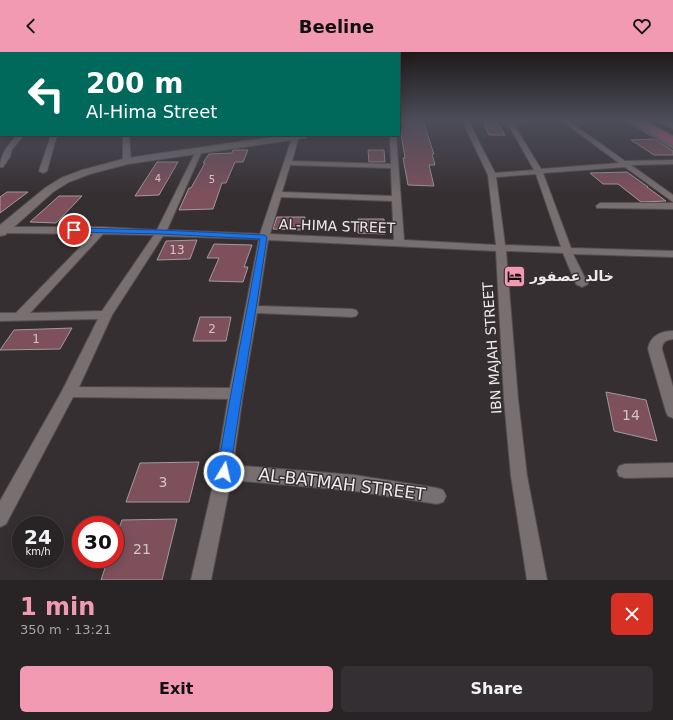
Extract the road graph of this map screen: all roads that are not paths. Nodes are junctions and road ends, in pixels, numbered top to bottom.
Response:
1 (12, 145) edge
2 (51, 145) edge
3 (126, 145) edge
4 (242, 145) edge
5 (296, 145) edge
6 (394, 145) edge
7 (478, 145) edge
8 (523, 145) edge
9 (599, 145) edge
10 (0, 148) edge
11 (9, 148) junction
12 (199, 151) junction
13 (126, 161) junction
14 (673, 162) edge
15 (288, 163) junction
16 (626, 164) junction
17 (0, 165) edge
18 (395, 166) junction
19 (43, 172) dead end
20 (539, 172) junction
21 (492, 175) junction
22 (278, 194) junction
23 (397, 199) junction
24 (673, 199) edge
25 (600, 206) dead end
26 (673, 206) edge
27 (102, 230) junction
28 (1, 231) edge
29 (161, 232) junction
30 (264, 237) junction
31 (399, 243) junction
32 (501, 249) junction
33 (567, 252) junction
34 (673, 254) edge
35 (582, 284) dead end
36 (252, 309) junction
37 (352, 313) dead end
38 (106, 315) junction
39 (20, 316) junction
40 (0, 317) edge
41 (673, 335) edge
42 (68, 392) junction
43 (236, 394) junction
44 (673, 412) edge
45 (673, 470) edge
46 (625, 471) dead end
47 (224, 472) junction
48 (437, 496) dead end
49 (0, 518) edge
50 (202, 580) edge
51 (537, 580) edge

1 - 11 street
2 - 19 street
3 - 13 street
4 - 12 street
5 - 15 street
6 - 18 street
7 - 21 street, IBN MAJAH STREET
8 - 20 street
9 - 16 street
10 - 11 street
11 - 17 street
12 - 13 street
12 - 29 street
13 - 28 street
14 - 16 street
15 - 18 street
15 - 22 street
16 - 20 street
16 - 24 street
18 - 23 street
20 - 21 street
20 - 33 street
21 - 32 street, IBN MAJAH STREET
22 - 23 street
22 - 30 street
23 - 31 street
25 - 26 street
27 - 28 street, AL-HIMA STREET
27 - 29 street, AL-HIMA STREET
27 - 39 street
29 - 30 street, AL-HIMA STREET
29 - 38 street
30 - 31 street, AL-HIMA STREET
30 - 36 street
31 - 32 street, AL-HIMA STREET
32 - 33 street, AL-HIMA STREET
32 - 51 street, IBN MAJAH STREET
33 - 34 street, AL-HIMA STREET
33 - 35 street
36 - 37 street
36 - 43 street
38 - 39 street
38 - 42 street
39 - 40 street
41 - 44 street
42 - 43 street
42 - 49 street
43 - 47 street
45 - 46 street
47 - 48 street, AL-BATMAH STREET
47 - 50 street

